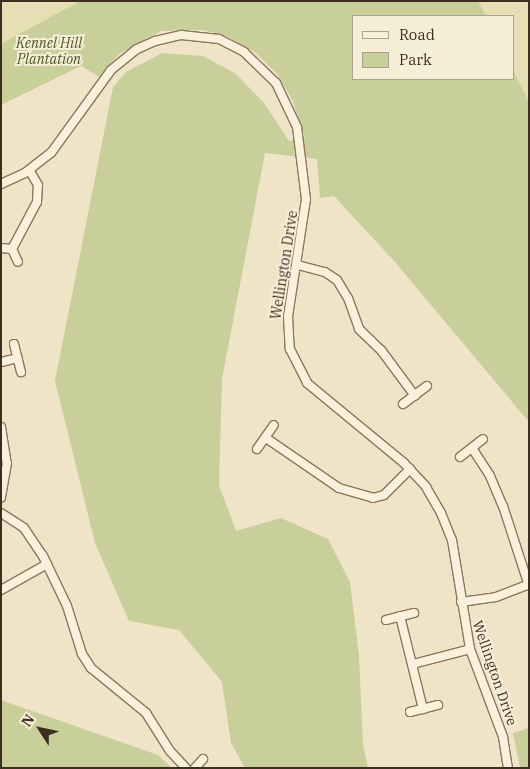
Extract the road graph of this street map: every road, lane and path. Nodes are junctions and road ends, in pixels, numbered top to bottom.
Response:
1 (30, 171) junction
2 (1, 184) edge
3 (1, 248) edge
4 (12, 249) junction
5 (18, 262) dead end
6 (298, 266) junction
7 (14, 344) dead end
8 (18, 358) junction
9 (1, 362) edge
10 (21, 372) dead end
11 (427, 386) dead end
12 (415, 396) junction
13 (403, 404) dead end
14 (274, 425) dead end
15 (1, 427) edge
16 (266, 438) junction
17 (483, 439) dead end
18 (472, 448) junction
19 (257, 449) dead end
20 (460, 457) dead end
21 (410, 469) junction
22 (1, 497) edge
23 (1, 513) edge
24 (47, 564) junction
25 (529, 586) edge
26 (1, 590) edge
27 (461, 602) junction
28 (414, 613) dead end
29 (400, 616) junction
30 (386, 620) dead end
31 (470, 649) junction
32 (413, 664) junction
33 (438, 705) dead end
34 (424, 709) junction
35 (410, 712) dead end
36 (203, 759) dead end
37 (186, 768) edge
38 (195, 768) edge
39 (508, 768) edge

1 - 2 street, Wellington Drive
1 - 4 street
1 - 6 street, Wellington Drive
3 - 4 street
4 - 5 street
6 - 12 street
6 - 21 street, Wellington Drive
7 - 8 street
8 - 9 street
8 - 10 street
11 - 12 street
12 - 13 street
14 - 16 street
15 - 22 street
16 - 19 street
16 - 21 street
17 - 18 street
18 - 20 street
18 - 25 street
21 - 27 street, Wellington Drive
23 - 24 street
24 - 26 street
24 - 37 street
25 - 27 street
27 - 31 street, Wellington Drive
28 - 29 street
29 - 30 street
29 - 32 street
31 - 32 street
31 - 39 street, Wellington Drive
32 - 34 street
33 - 34 street
34 - 35 street
36 - 38 street

